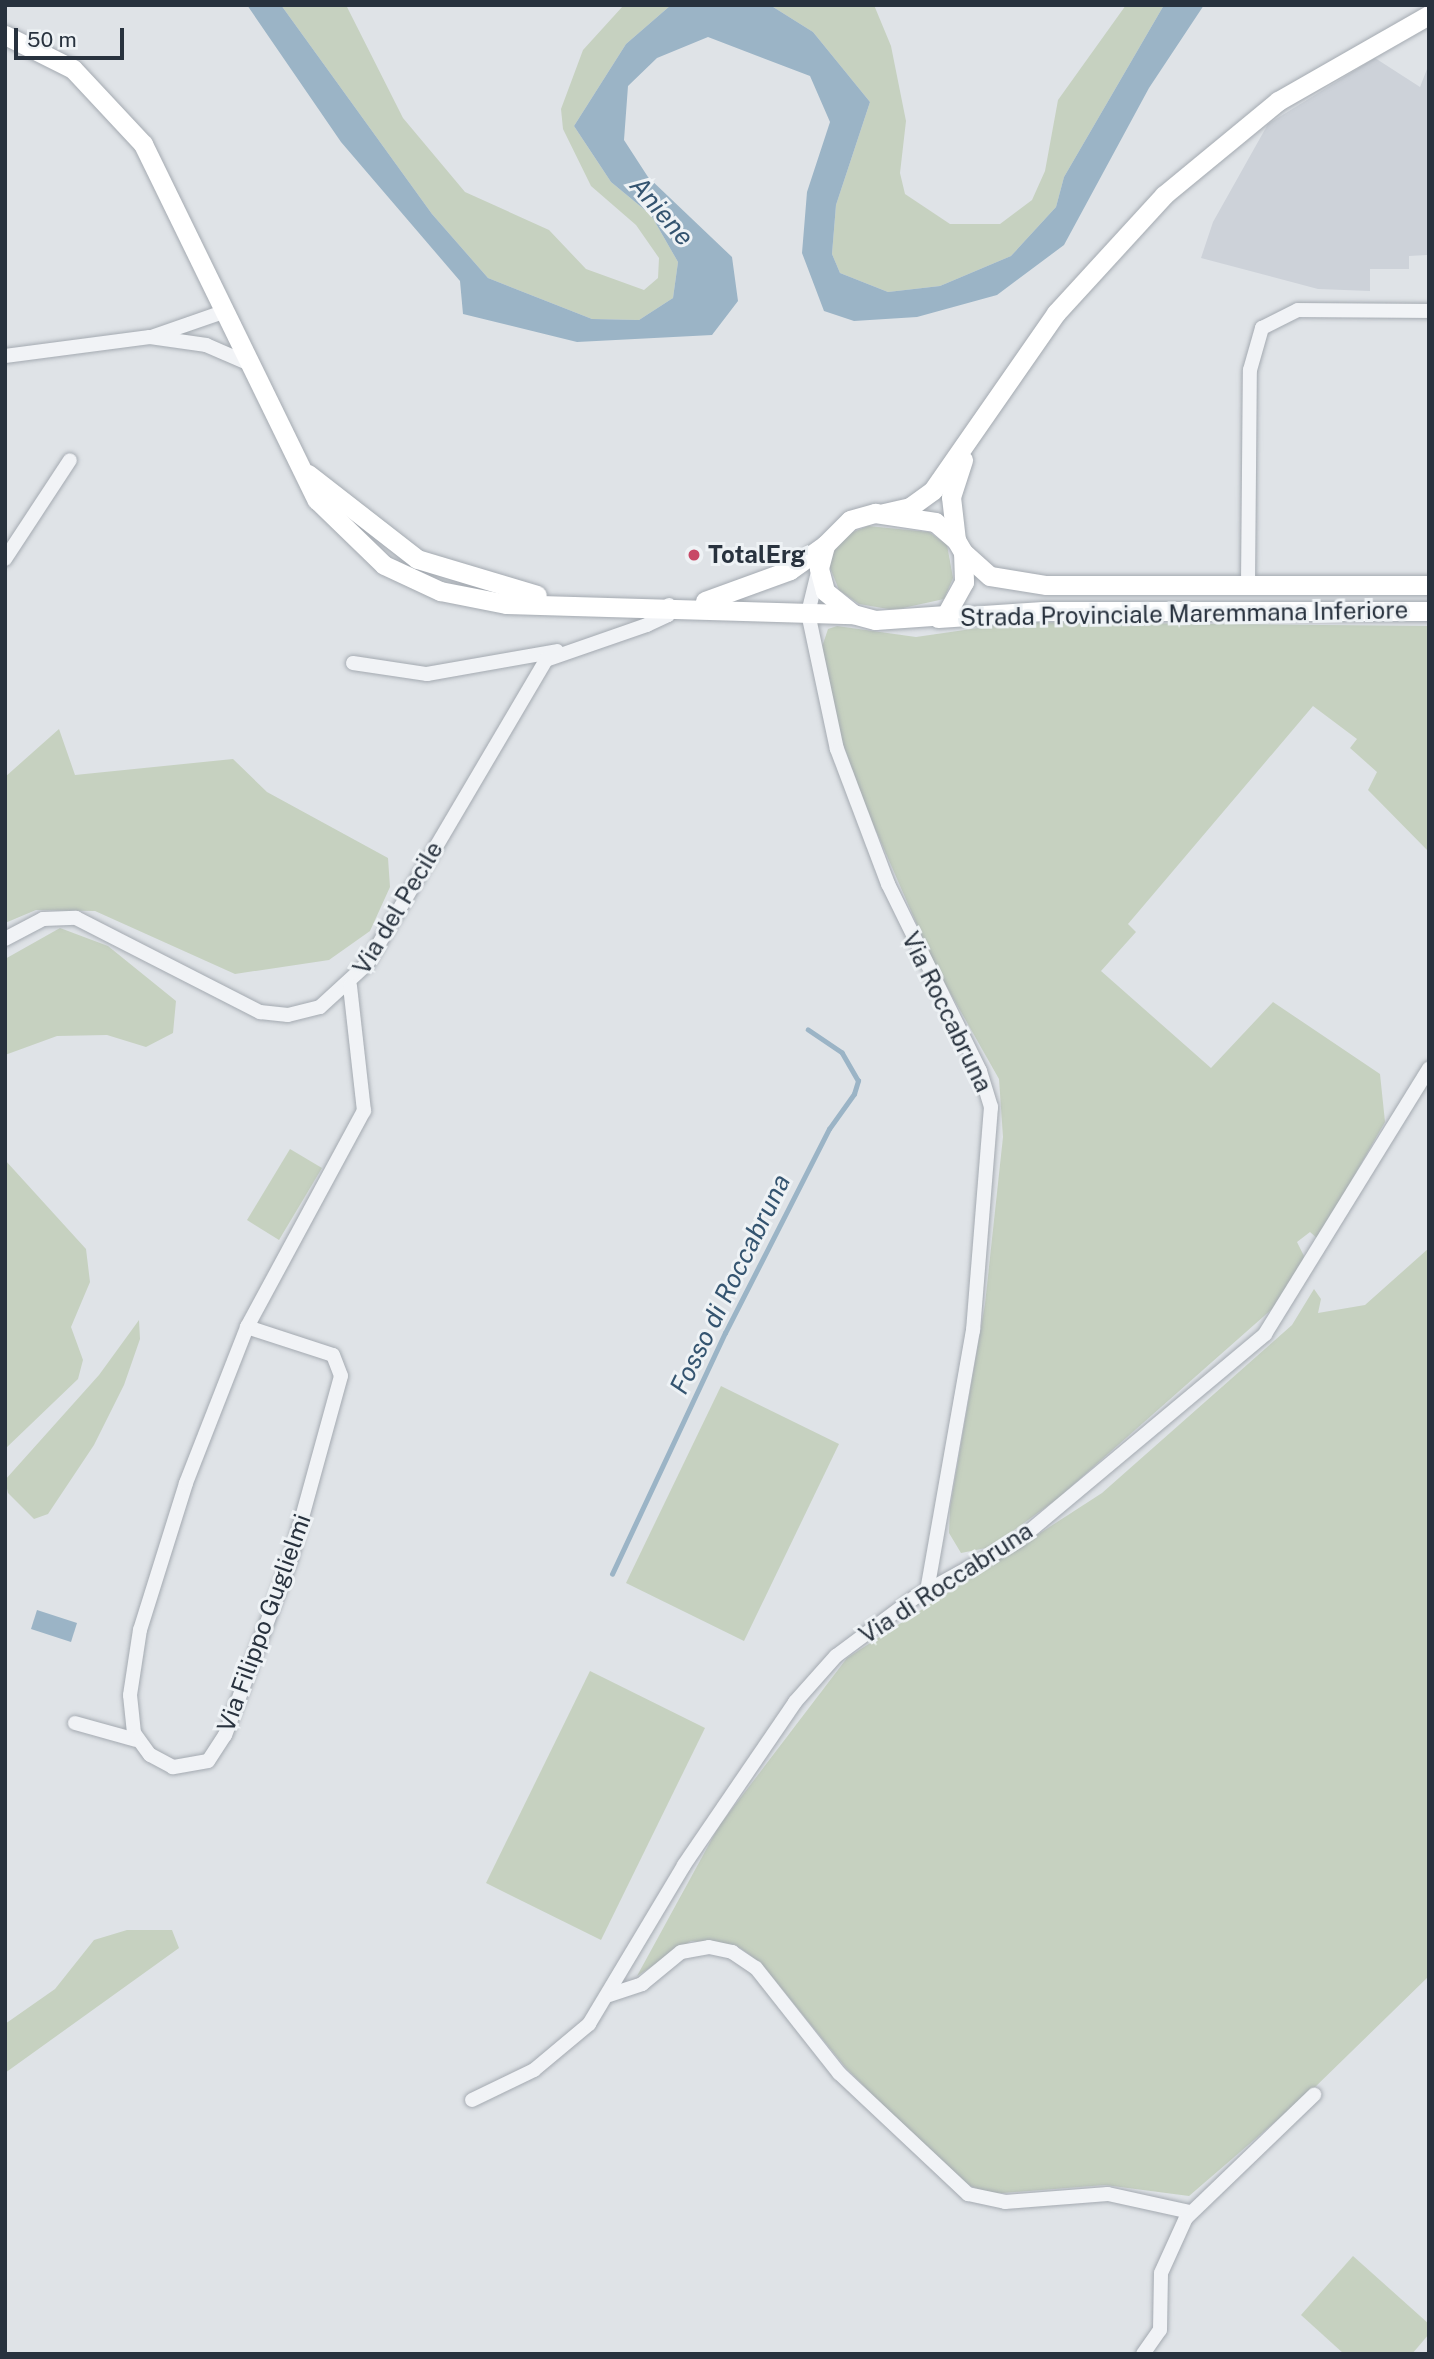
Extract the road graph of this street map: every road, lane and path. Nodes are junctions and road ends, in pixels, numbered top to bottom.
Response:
1 (1429, 15) edge
2 (5, 35) edge
3 (226, 311) junction
4 (1429, 311) edge
5 (150, 338) junction
6 (5, 356) edge
7 (250, 364) junction
8 (972, 439) junction
9 (70, 460) dead end
10 (884, 513) junction
11 (825, 545) junction
12 (960, 546) junction
13 (5, 559) edge
14 (819, 568) junction
15 (1248, 584) junction
16 (1429, 585) edge
17 (669, 604) junction
18 (694, 605) junction
19 (1429, 611) edge
20 (808, 613) junction
21 (853, 614) junction
22 (938, 618) junction
23 (572, 649) junction
24 (353, 663) dead end
25 (5, 939) edge
26 (350, 986) junction
27 (1429, 1068) edge
28 (247, 1327) junction
29 (927, 1590) junction
30 (75, 1723) dead end
31 (136, 1740) junction
32 (609, 1995) junction
33 (1314, 2095) dead end
34 (472, 2101) dead end
35 (1190, 2212) junction
36 (1143, 2354) edge

1 - 8 main road
2 - 3 main road
3 - 5 street
3 - 7 main road
4 - 15 street
5 - 6 street
5 - 7 street
7 - 17 main road
8 - 10 main road
8 - 12 main road
9 - 13 street
10 - 11 main road
10 - 12 main road
11 - 14 main road
11 - 18 main road
12 - 15 main road, Strada Provinciale Maremmana Inferiore
12 - 22 main road
14 - 20 street
14 - 21 main road
15 - 16 main road, Strada Provinciale Maremmana Inferiore
17 - 18 main road
17 - 23 street, Via del Pecile
18 - 20 main road
19 - 22 main road, Strada Provinciale Maremmana Inferiore
20 - 21 main road
20 - 29 street, Via Roccabruna
21 - 22 main road
23 - 24 street
23 - 26 street, Via del Pecile
25 - 26 street, Via del Pecile
26 - 28 street
27 - 29 street, Via di Roccabruna
28 - 31 street
28 - 31 street, Via Filippo Guglielmi
29 - 32 street, Via di Roccabruna
30 - 31 street
32 - 34 street, Via di Roccabruna
32 - 35 street
33 - 35 street
35 - 36 street

